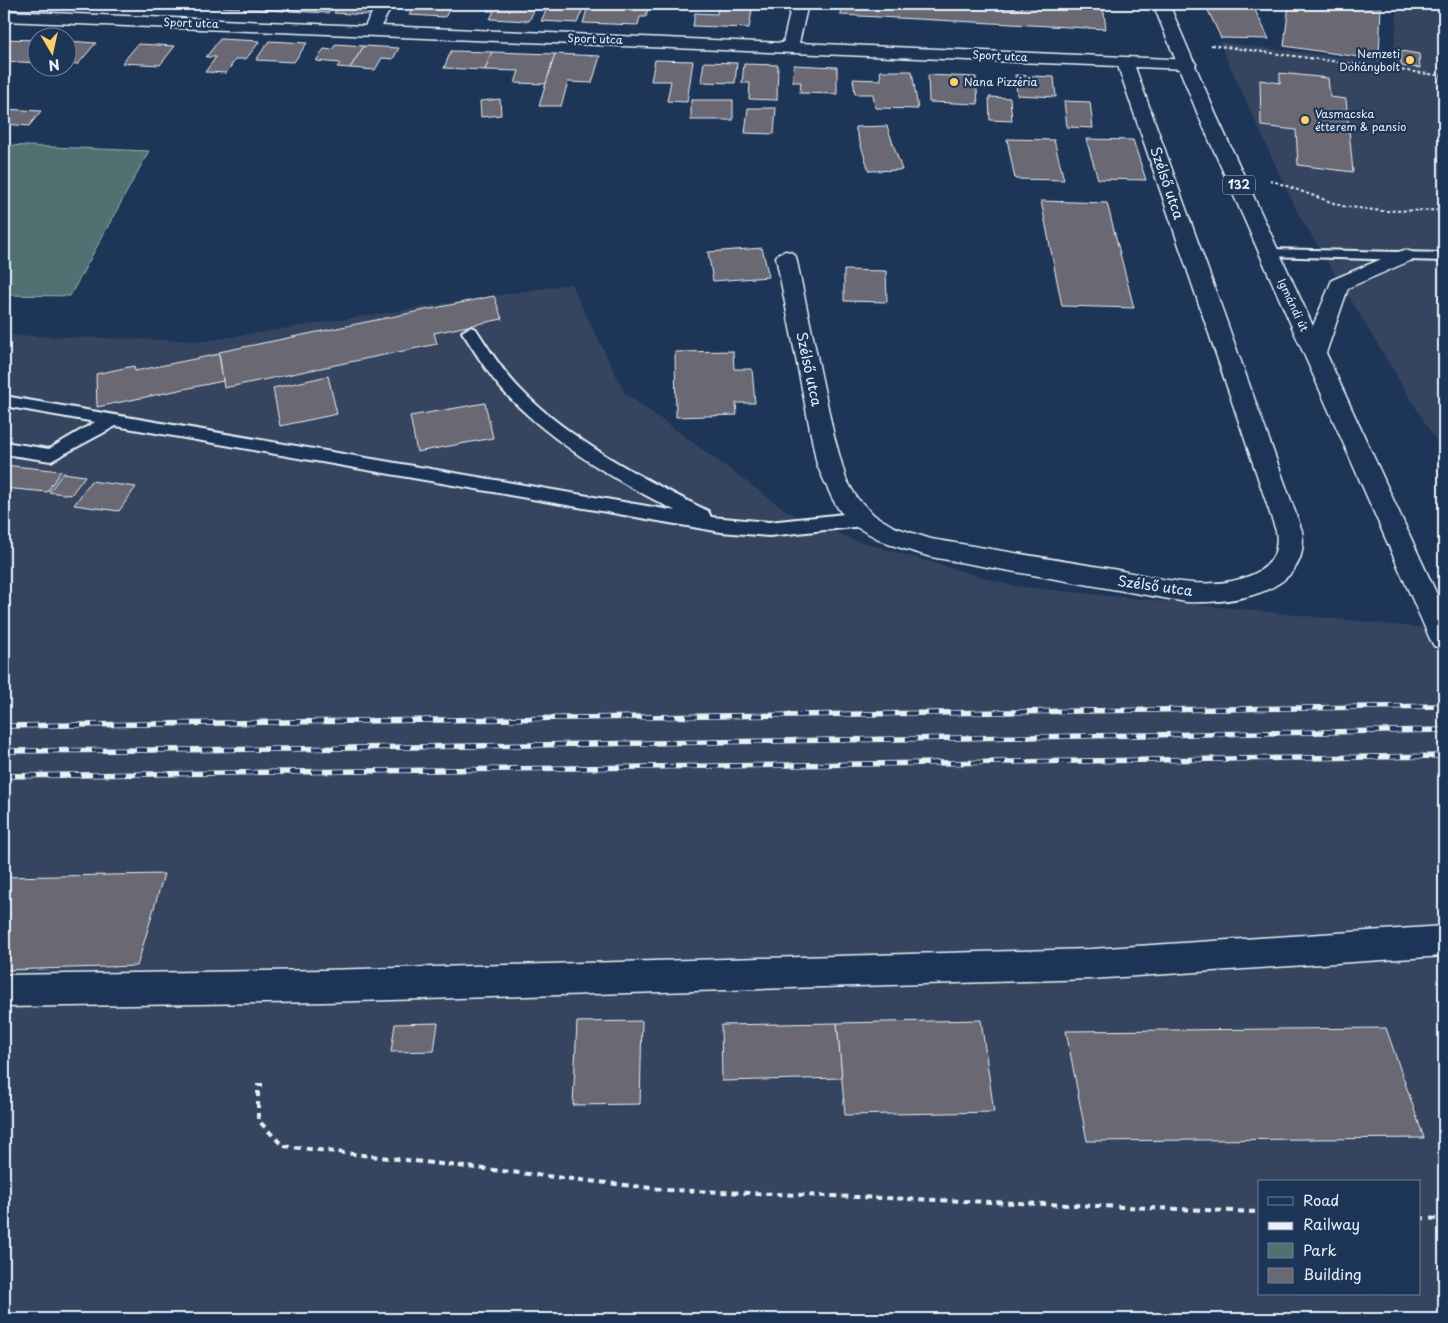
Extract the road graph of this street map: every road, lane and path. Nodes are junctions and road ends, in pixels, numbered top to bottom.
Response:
1 (385, 4) edge
2 (800, 4) edge
3 (1161, 4) edge
4 (4, 16) edge
5 (371, 30) junction
6 (1208, 45) dead end
7 (790, 47) junction
8 (1125, 62) junction
9 (1187, 64) junction
10 (1444, 76) edge
11 (1264, 178) dead end
12 (1444, 210) edge
13 (1270, 253) junction
14 (1404, 256) junction
15 (1444, 257) edge
16 (786, 258) dead end
17 (470, 332) dead end
18 (1315, 352) junction
19 (4, 401) edge
20 (113, 420) junction
21 (4, 448) edge
22 (863, 519) junction
23 (721, 525) junction
24 (1444, 640) edge
25 (1444, 941) edge
26 (4, 991) edge
27 (263, 1085) dead end
28 (1258, 1212) edge
29 (1420, 1218) edge
30 (1444, 1219) edge

1 - 5 street
2 - 7 street
3 - 9 street, Igmándi út / 132
4 - 5 street, Sport utca
5 - 7 street, Sport utca
6 - 10 path
7 - 8 street, Sport utca
8 - 9 street, Sport utca
8 - 22 street, Szélső utca
9 - 13 street, Igmándi út / 132
11 - 12 path
13 - 14 lane
13 - 18 street, Igmándi út / 132
14 - 15 lane
14 - 18 street
16 - 22 street, Szélső utca
17 - 23 lane
18 - 24 street, Igmándi út / 132
19 - 20 lane
20 - 21 lane
20 - 23 lane
22 - 23 lane
25 - 26 street
27 - 28 path
29 - 30 path

